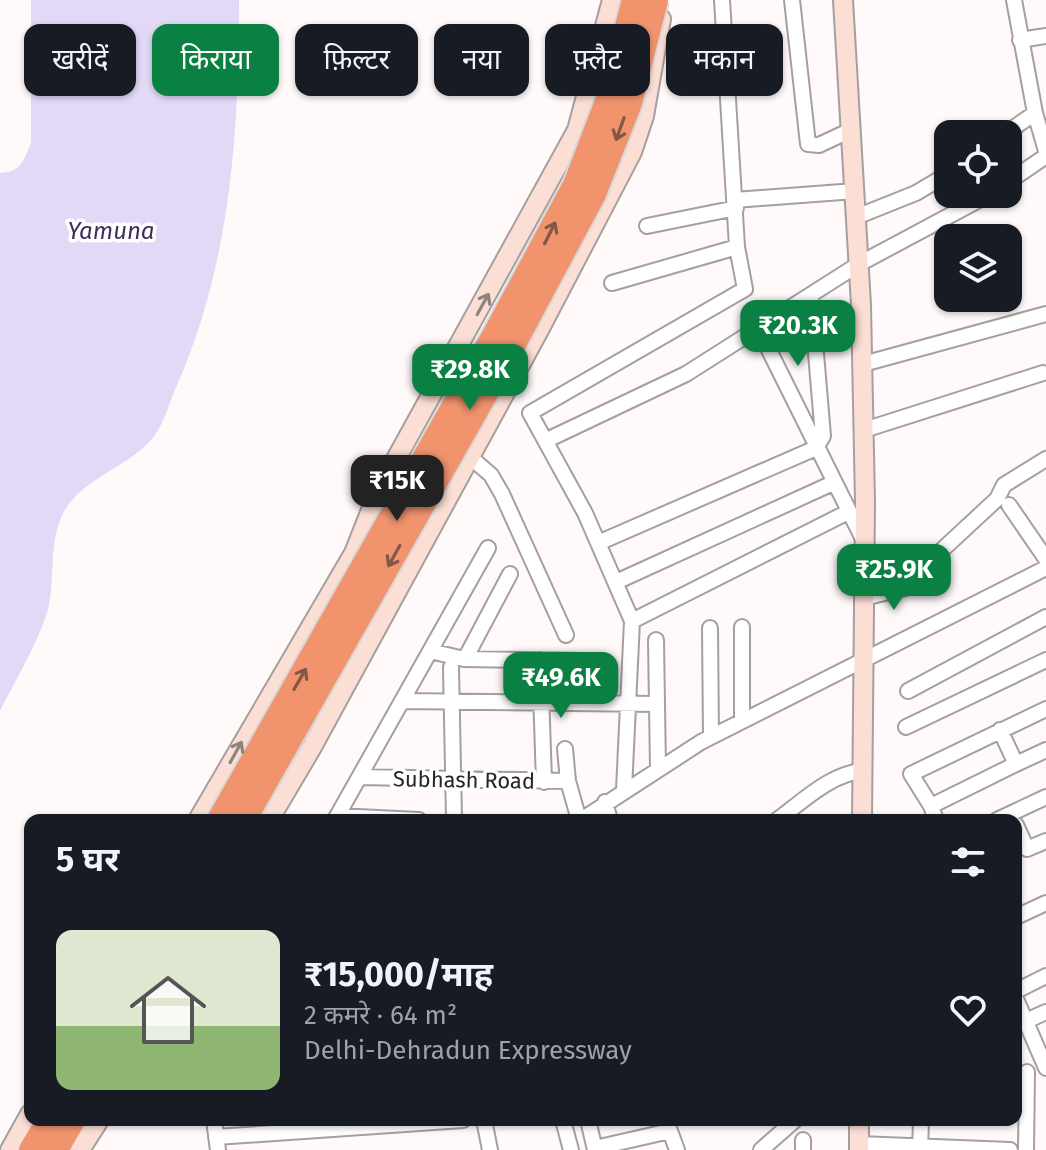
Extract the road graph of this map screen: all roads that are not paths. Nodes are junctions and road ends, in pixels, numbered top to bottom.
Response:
1 (612, 0) edge
2 (634, 0) edge
3 (656, 0) edge
4 (663, 0) edge
5 (722, 0) edge
6 (792, 0) edge
7 (843, 0) edge
8 (1014, 0) edge
9 (1046, 36) edge
10 (1020, 40) junction
11 (1035, 113) junction
12 (1022, 122) edge
13 (851, 130) junction
14 (1046, 153) edge
15 (1022, 171) edge
16 (934, 182) edge
17 (855, 191) junction
18 (736, 204) junction
19 (964, 208) edge
20 (856, 217) junction
21 (647, 226) dead end
22 (737, 247) junction
23 (859, 264) junction
24 (612, 283) dead end
25 (811, 295) junction
26 (1046, 314) edge
27 (769, 350) dead end
28 (863, 364) junction
29 (1043, 373) dead end
30 (864, 430) junction
31 (547, 440) junction
32 (816, 448) junction
33 (469, 456) junction
34 (1046, 459) edge
35 (833, 483) junction
36 (379, 490) junction
37 (1009, 505) dead end
38 (848, 512) junction
39 (434, 522) junction
40 (598, 543) junction
41 (865, 544) junction
42 (488, 548) dead end
43 (1046, 559) edge
44 (1046, 568) edge
45 (510, 574) dead end
46 (616, 582) junction
47 (864, 598) junction
48 (1046, 617) edge
49 (632, 621) junction
50 (742, 627) dead end
51 (710, 628) dead end
52 (566, 635) dead end
53 (656, 640) dead end
54 (430, 651) junction
55 (465, 659) junction
56 (540, 660) junction
57 (1046, 660) edge
58 (585, 661) dead end
59 (864, 662) junction
60 (451, 667) dead end
61 (908, 691) dead end
62 (452, 699) junction
63 (542, 700) junction
64 (403, 701) junction
65 (627, 704) junction
66 (657, 704) junction
67 (1046, 709) edge
68 (742, 721) junction
69 (906, 727) dead end
70 (1000, 730) junction
71 (711, 737) junction
72 (565, 749) dead end
73 (1046, 750) edge
74 (1016, 764) junction
75 (658, 769) junction
76 (863, 771) junction
77 (360, 777) junction
78 (456, 780) junction
79 (568, 781) junction
80 (544, 782) junction
81 (624, 790) junction
82 (1046, 797) edge
83 (605, 802) junction
84 (934, 813) edge
85 (202, 814) edge
86 (222, 814) edge
87 (247, 814) edge
88 (272, 814) edge
89 (338, 814) edge
90 (454, 814) edge
91 (578, 814) edge
92 (588, 814) edge
93 (608, 814) edge
94 (785, 814) edge
95 (862, 814) edge
96 (1019, 814) edge
97 (1046, 841) edge
98 (1022, 852) edge
99 (1046, 903) edge
100 (1022, 914) edge
101 (1046, 976) edge
102 (1022, 988) edge
103 (1046, 1012) edge
104 (1024, 1028) edge
105 (1046, 1069) edge
106 (1022, 1072) edge
107 (1022, 1116) edge
108 (24, 1125) edge
109 (45, 1126) edge
110 (70, 1126) edge
111 (95, 1126) edge
112 (402, 1126) edge
113 (485, 1126) edge
114 (565, 1126) edge
115 (589, 1126) edge
116 (668, 1126) edge
117 (788, 1126) edge
118 (859, 1126) edge
119 (921, 1126) edge
120 (217, 1144) edge
121 (859, 1147) edge
122 (920, 1148) edge
123 (595, 1149) edge
124 (10, 1150) edge
125 (31, 1150) edge
126 (56, 1150) edge
127 (80, 1150) edge
128 (490, 1150) edge
129 (571, 1150) edge
130 (677, 1150) edge
131 (761, 1150) edge
132 (1010, 1150) edge
133 (1026, 1150) edge

36 -> 1 street
86 -> 2 highway, bridge
3 -> 87 highway, bridge
4 - 33 street
5 - 18 street
6 - 13 street
7 - 13 street
8 - 10 street
9 - 10 street
10 - 11 street
11 - 12 street
11 - 14 street
13 - 17 street
14 - 15 street
16 - 20 street
17 - 18 street
17 - 20 street
18 - 21 street
18 - 22 street
19 - 23 street
20 - 23 street
22 - 24 street
22 - 31 street
23 - 25 street
23 - 28 street
25 - 31 street
25 - 32 street
26 - 28 street
27 - 32 street
28 - 30 street
29 - 30 street
30 - 41 street
31 - 40 street
32 - 35 street
32 - 40 street
33 - 39 street
33 - 52 street
34 - 47 street
35 - 38 street
35 - 46 street
36 - 39 street
85 -> 36 street
37 - 43 street
38 - 41 street
38 - 49 street
39 - 88 street
40 - 46 street
41 - 47 street
42 - 54 street
44 - 59 street
45 - 55 street
46 - 49 street
47 - 59 street
48 - 61 street
49 - 65 street
50 - 68 street
51 - 71 street
53 - 66 street
54 - 55 street
54 - 64 street
55 - 56 street
56 - 58 street
56 - 63 street
57 - 69 street
59 - 68 street
59 - 76 street
60 - 62 street
62 - 63 street
62 - 64 street
62 - 78 street
63 - 65 street
63 - 80 street
64 - 77 street
65 - 66 street
65 - 81 street
66 - 75 street
67 - 70 street
68 - 71 street
70 - 74 street
70 - 84 street
71 - 75 street
72 - 79 street
73 - 74 street
74 - 84 street
75 - 81 street
76 - 94 street
76 - 95 street
77 - 78 street, Subhash Road
77 - 89 street
78 - 80 street, Subhash Road
78 - 90 street
79 - 80 street, Subhash Road
79 - 91 street
81 - 83 street
82 - 96 street
83 - 92 street
83 - 93 street
97 - 98 street
99 - 100 street
101 - 102 street
103 - 104 street
104 - 105 street
105 - 106 street
107 - 133 street
108 - 124 street
109 - 125 highway
110 - 126 highway
111 - 127 street
112 - 120 street
113 - 128 street
114 - 129 street
115 - 123 street
116 - 123 street
116 - 130 street
117 - 131 street
118 - 121 street
119 - 122 street
121 - 122 street
122 - 132 street

